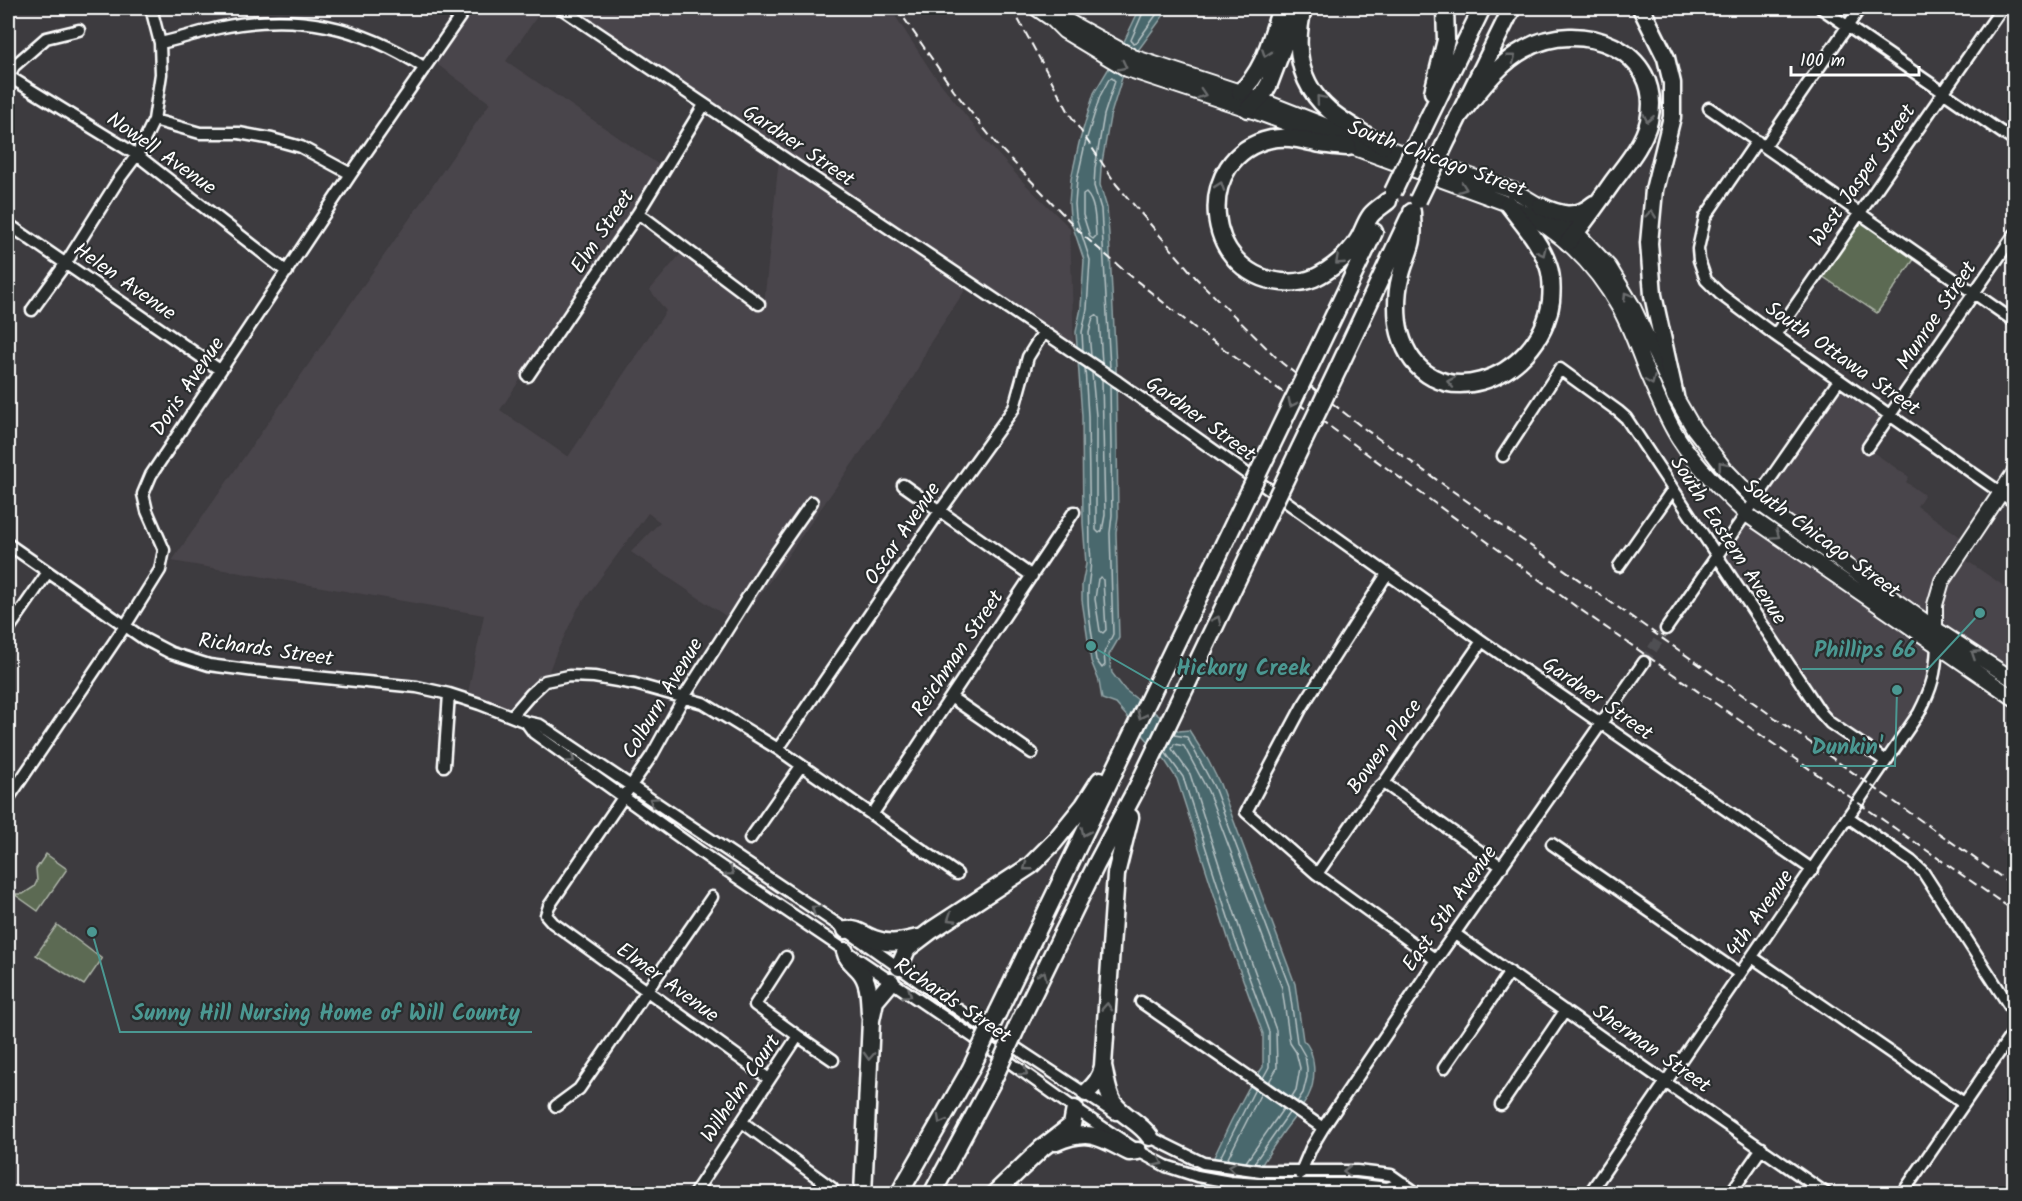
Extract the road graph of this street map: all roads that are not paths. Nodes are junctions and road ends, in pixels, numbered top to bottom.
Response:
1 (150, 8) edge
2 (466, 8) edge
3 (561, 8) edge
4 (1036, 8) edge
5 (1281, 8) edge
6 (1302, 8) edge
7 (1445, 8) edge
8 (1482, 8) edge
9 (1512, 8) edge
10 (1641, 8) edge
11 (1821, 8) edge
12 (1860, 8) edge
13 (2002, 8) edge
14 (1056, 13) edge
15 (1848, 26) junction
16 (79, 30) dead end
17 (160, 44) junction
18 (425, 68) junction
19 (1159, 73) junction
20 (8, 77) edge
21 (1240, 92) junction
22 (1944, 92) junction
23 (704, 105) junction
24 (1253, 105) junction
25 (1709, 108) dead end
26 (1458, 117) junction
27 (154, 120) junction
28 (1425, 124) junction
29 (2014, 141) edge
30 (1761, 144) junction
31 (1383, 146) junction
32 (1348, 147) junction
33 (137, 155) junction
34 (351, 174) junction
35 (1391, 197) junction
36 (1601, 198) junction
37 (1508, 204) junction
38 (1415, 206) junction
39 (1540, 206) junction
40 (638, 213) junction
41 (1860, 213) junction
42 (8, 224) edge
43 (2014, 235) edge
44 (1572, 237) junction
45 (66, 263) junction
46 (287, 272) junction
47 (1974, 293) junction
48 (759, 304) dead end
49 (32, 310) dead end
50 (2014, 321) edge
51 (1043, 333) junction
52 (1775, 335) junction
53 (220, 370) junction
54 (528, 376) dead end
55 (1839, 380) junction
56 (1675, 396) junction
57 (1890, 416) junction
58 (1869, 447) dead end
59 (1503, 456) dead end
60 (2014, 473) edge
61 (903, 485) dead end
62 (1672, 489) junction
63 (2001, 493) junction
64 (1756, 501) junction
65 (812, 502) dead end
66 (2014, 502) edge
67 (940, 511) junction
68 (1074, 512) dead end
69 (1746, 514) junction
70 (8, 544) edge
71 (1716, 557) junction
72 (1619, 566) dead end
73 (48, 572) junction
74 (1387, 574) junction
75 (1032, 576) junction
76 (125, 626) junction
77 (1934, 628) junction
78 (8, 630) edge
79 (1666, 630) tunnel mouth
80 (1482, 641) junction
81 (1937, 645) junction
82 (1644, 662) tunnel mouth
83 (2014, 680) edge
84 (449, 694) junction
85 (684, 697) junction
86 (952, 698) junction
87 (2014, 698) edge
88 (512, 716) junction
89 (526, 722) junction
90 (1601, 724) junction
91 (778, 749) junction
92 (1032, 753) dead end
93 (1119, 759) junction
94 (1886, 761) junction
95 (444, 766) dead end
96 (801, 766) junction
97 (1140, 782) junction
98 (1384, 783) junction
99 (631, 786) junction
100 (624, 797) junction
101 (8, 799) edge
102 (872, 815) junction
103 (1848, 817) junction
104 (750, 839) dead end
105 (1552, 844) dead end
106 (1502, 867) junction
107 (1813, 870) junction
108 (957, 874) dead end
109 (1317, 874) junction
110 (712, 897) dead end
111 (546, 915) joint
112 (846, 930) junction
113 (1455, 934) junction
114 (924, 936) junction
115 (845, 951) junction
116 (786, 957) dead end
117 (1752, 957) junction
118 (1436, 960) junction
119 (899, 967) junction
120 (1510, 972) junction
121 (1740, 974) junction
122 (891, 982) junction
123 (646, 990) junction
124 (1141, 1002) dead end
125 (1565, 1011) junction
126 (2014, 1013) edge
127 (871, 1020) junction
128 (2014, 1031) edge
129 (798, 1036) junction
130 (834, 1060) dead end
131 (1103, 1066) junction
132 (1444, 1068) dead end
133 (769, 1079) junction
134 (1665, 1082) junction
135 (1086, 1093) junction
136 (1964, 1103) junction
137 (1500, 1105) dead end
138 (556, 1106) dead end
139 (1075, 1108) junction
140 (742, 1122) junction
141 (1323, 1128) junction
142 (1150, 1137) junction
143 (1042, 1148) junction
144 (1762, 1148) junction
145 (1138, 1151) junction
146 (1301, 1171) junction
147 (1297, 1184) junction
148 (1403, 1184) junction
149 (832, 1188) dead end
150 (694, 1194) edge
151 (863, 1194) edge
152 (899, 1194) edge
153 (932, 1194) edge
154 (993, 1194) edge
155 (1418, 1194) edge
156 (1588, 1194) edge
157 (1730, 1194) edge
158 (1827, 1194) edge
159 (1902, 1194) edge

1 - 17 street
2 - 18 street, Doris Avenue
3 - 23 street, Gardner Street
4 - 14 main road, South Chicago Street
5 -> 21 highway
6 - 24 highway
31 -> 6 highway
7 - 28 highway
8 - 28 highway
9 - 26 highway
56 -> 10 highway
11 - 15 street
12 - 15 street
13 - 22 street, West Jasper Street
14 - 19 main road, South Chicago Street
15 - 22 street
15 - 30 street
16 - 20 street
17 - 18 street
17 - 27 street
18 - 34 street, Doris Avenue
19 - 21 main road, South Chicago Street
19 -> 24 main road, South Chicago Street
20 - 33 street, Nowell Avenue
21 - 24 main road, South Chicago Street
22 - 29 street
22 - 41 street, West Jasper Street
23 - 40 street, Elm Street
23 - 51 street, Gardner Street
24 - 31 main road, South Chicago Street
24 - 32 main road, South Chicago Street
25 - 30 street
26 -> 36 highway
26 - 38 highway, bridge
27 - 33 street
27 - 34 street
28 - 35 highway, bridge
30 - 41 street
30 - 52 street, South Ottawa Street
31 - 39 main road, South Chicago Street
35 -> 32 highway
32 -> 37 main road, South Chicago Street
33 - 45 street
33 - 46 street, Nowell Avenue
34 - 46 street, Doris Avenue
35 -> 93 highway, bridge
36 - 39 highway
36 - 44 highway
37 -> 38 highway
37 - 44 main road, South Chicago Street
97 -> 38 highway, bridge
39 - 44 main road, South Chicago Street
40 - 48 street
40 - 54 street, Elm Street
41 - 47 street
41 - 52 street, West Jasper Street
42 - 45 street, Helen Avenue
43 - 47 street, Munroe Street
56 -> 44 main road, South Chicago Street
44 -> 69 main road, South Chicago Street
45 - 49 street
45 - 53 street, Helen Avenue
46 - 53 street, Doris Avenue
47 - 50 street
47 - 57 street, Munroe Street
51 - 67 street, Oscar Avenue
51 - 74 street, Gardner Street
52 - 55 street, South Ottawa Street
53 - 76 street, Doris Avenue
55 - 57 street, South Ottawa Street
55 - 64 street
64 -> 56 main road, South Chicago Street
57 - 58 street, Munroe Street
57 - 63 street, South Ottawa Street
59 - 62 street, South Eastern Avenue
60 - 63 main road
61 - 67 street
62 - 71 street, South Eastern Avenue
62 - 72 street
63 - 66 street, South Ottawa Street
63 - 77 main road
64 - 69 street
64 - 77 main road, South Chicago Street
65 - 85 street, Colburn Avenue
67 - 75 street
67 - 91 street, Oscar Avenue
68 - 75 street, Reichman Street
69 - 71 street
69 -> 81 main road, South Chicago Street
70 - 73 street, Richards Street
71 - 79 street
71 - 94 street, South Eastern Avenue
73 - 76 street, Richards Street
73 - 78 street
74 - 80 street, Gardner Street
74 - 109 street
75 - 86 street, Reichman Street
76 - 84 street, Richards Street
76 - 101 street, Doris Avenue
77 - 81 main road
83 -> 77 main road, South Chicago Street
80 - 90 street, Gardner Street
80 - 98 street, Bowen Place
81 - 87 main road, South Chicago Street
81 - 94 street, 4th Avenue
82 - 90 street, East 5th Avenue
84 - 88 street, Richards Street
84 - 95 street
85 - 88 street
85 - 91 street
85 - 99 street, Colburn Avenue
86 - 92 street
86 - 102 street, Reichman Street
88 - 89 street, Richards Street
89 - 99 street, Richards Street
89 -> 100 street, Richards Street
90 - 106 street, East 5th Avenue
90 - 107 street, Gardner Street
91 - 96 street
93 -> 114 highway
93 -> 152 highway, bridge
94 - 103 street, 4th Avenue
96 - 102 street
96 - 104 street
131 -> 97 highway
153 -> 97 highway, bridge
98 - 106 street
98 - 109 street, Bowen Place
99 - 100 street, Colburn Avenue
112 -> 99 street, Richards Street
100 - 111 street, Colburn Avenue
100 -> 115 street, Richards Street
102 - 108 street
103 - 107 street, 4th Avenue
103 - 126 street
105 - 121 street
106 - 113 street, East 5th Avenue
107 - 117 street, 4th Avenue
109 - 118 street
110 - 123 street
111 - 123 street, Elmer Avenue
112 - 114 highway
112 - 119 street, Richards Street
113 - 118 street, East 5th Avenue
113 - 120 street, Sherman Street
114 - 119 highway
115 - 122 street, Richards Street
115 - 127 highway
116 - 129 street, Wilhelm Court
117 - 121 street, 4th Avenue
117 - 136 street
118 - 141 street, East 5th Avenue
119 - 122 street
119 - 135 street, Richards Street
120 - 125 street, Sherman Street
120 - 132 street
121 - 134 street, 4th Avenue
122 - 127 highway
122 -> 139 street, Richards Street
123 - 133 street, Elmer Avenue
123 - 138 street
124 - 141 street
125 - 134 street, Sherman Street
125 - 137 street
127 -> 151 highway
128 - 136 street
129 - 130 street
129 - 133 street, Wilhelm Court
131 - 135 highway
131 - 142 highway
133 - 140 street, Wilhelm Court
134 - 144 street, Sherman Street
134 - 156 street, 4th Avenue
135 - 139 street
135 - 142 street, Richards Street
136 - 159 street
139 - 143 highway
139 - 145 street, Richards Street
140 - 149 street
140 - 150 street, Wilhelm Court
141 - 146 street, East 5th Avenue
146 -> 142 street, Richards Street
143 - 145 highway
143 - 154 highway
144 - 157 street
144 - 158 street, Sherman Street
145 -> 147 street, Richards Street
146 - 147 street, East 5th Avenue
148 -> 146 street, Richards Street
147 - 148 street, Richards Street
148 - 155 street, Richards Street

